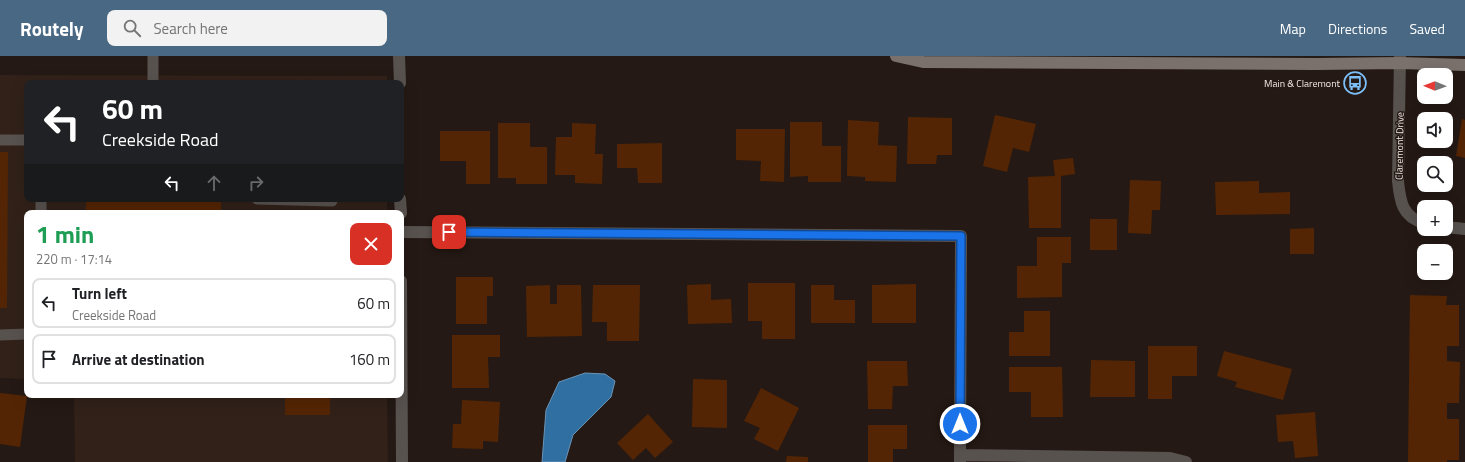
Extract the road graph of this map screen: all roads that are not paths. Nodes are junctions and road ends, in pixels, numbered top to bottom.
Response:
1 (153, 56) edge
2 (400, 56) edge
3 (896, 56) edge
4 (1400, 60) edge
5 (1465, 65) edge
6 (153, 80) edge
7 (400, 80) edge
8 (0, 140) edge
9 (24, 140) edge
10 (1417, 220) edge
11 (1453, 228) edge
12 (1465, 230) edge
13 (404, 232) edge
14 (24, 334) edge
15 (0, 335) edge
16 (402, 398) edge
17 (960, 459) edge
18 (402, 462) edge
19 (1186, 462) edge

1 - 6 lane
2 - 7 street
3 - 4 main road
4 - 5 main road
4 - 10 street, Claremont Drive
8 - 9 lane
11 - 12 street
13 - 17 street
14 - 15 lane
16 - 18 street
17 - 19 street

